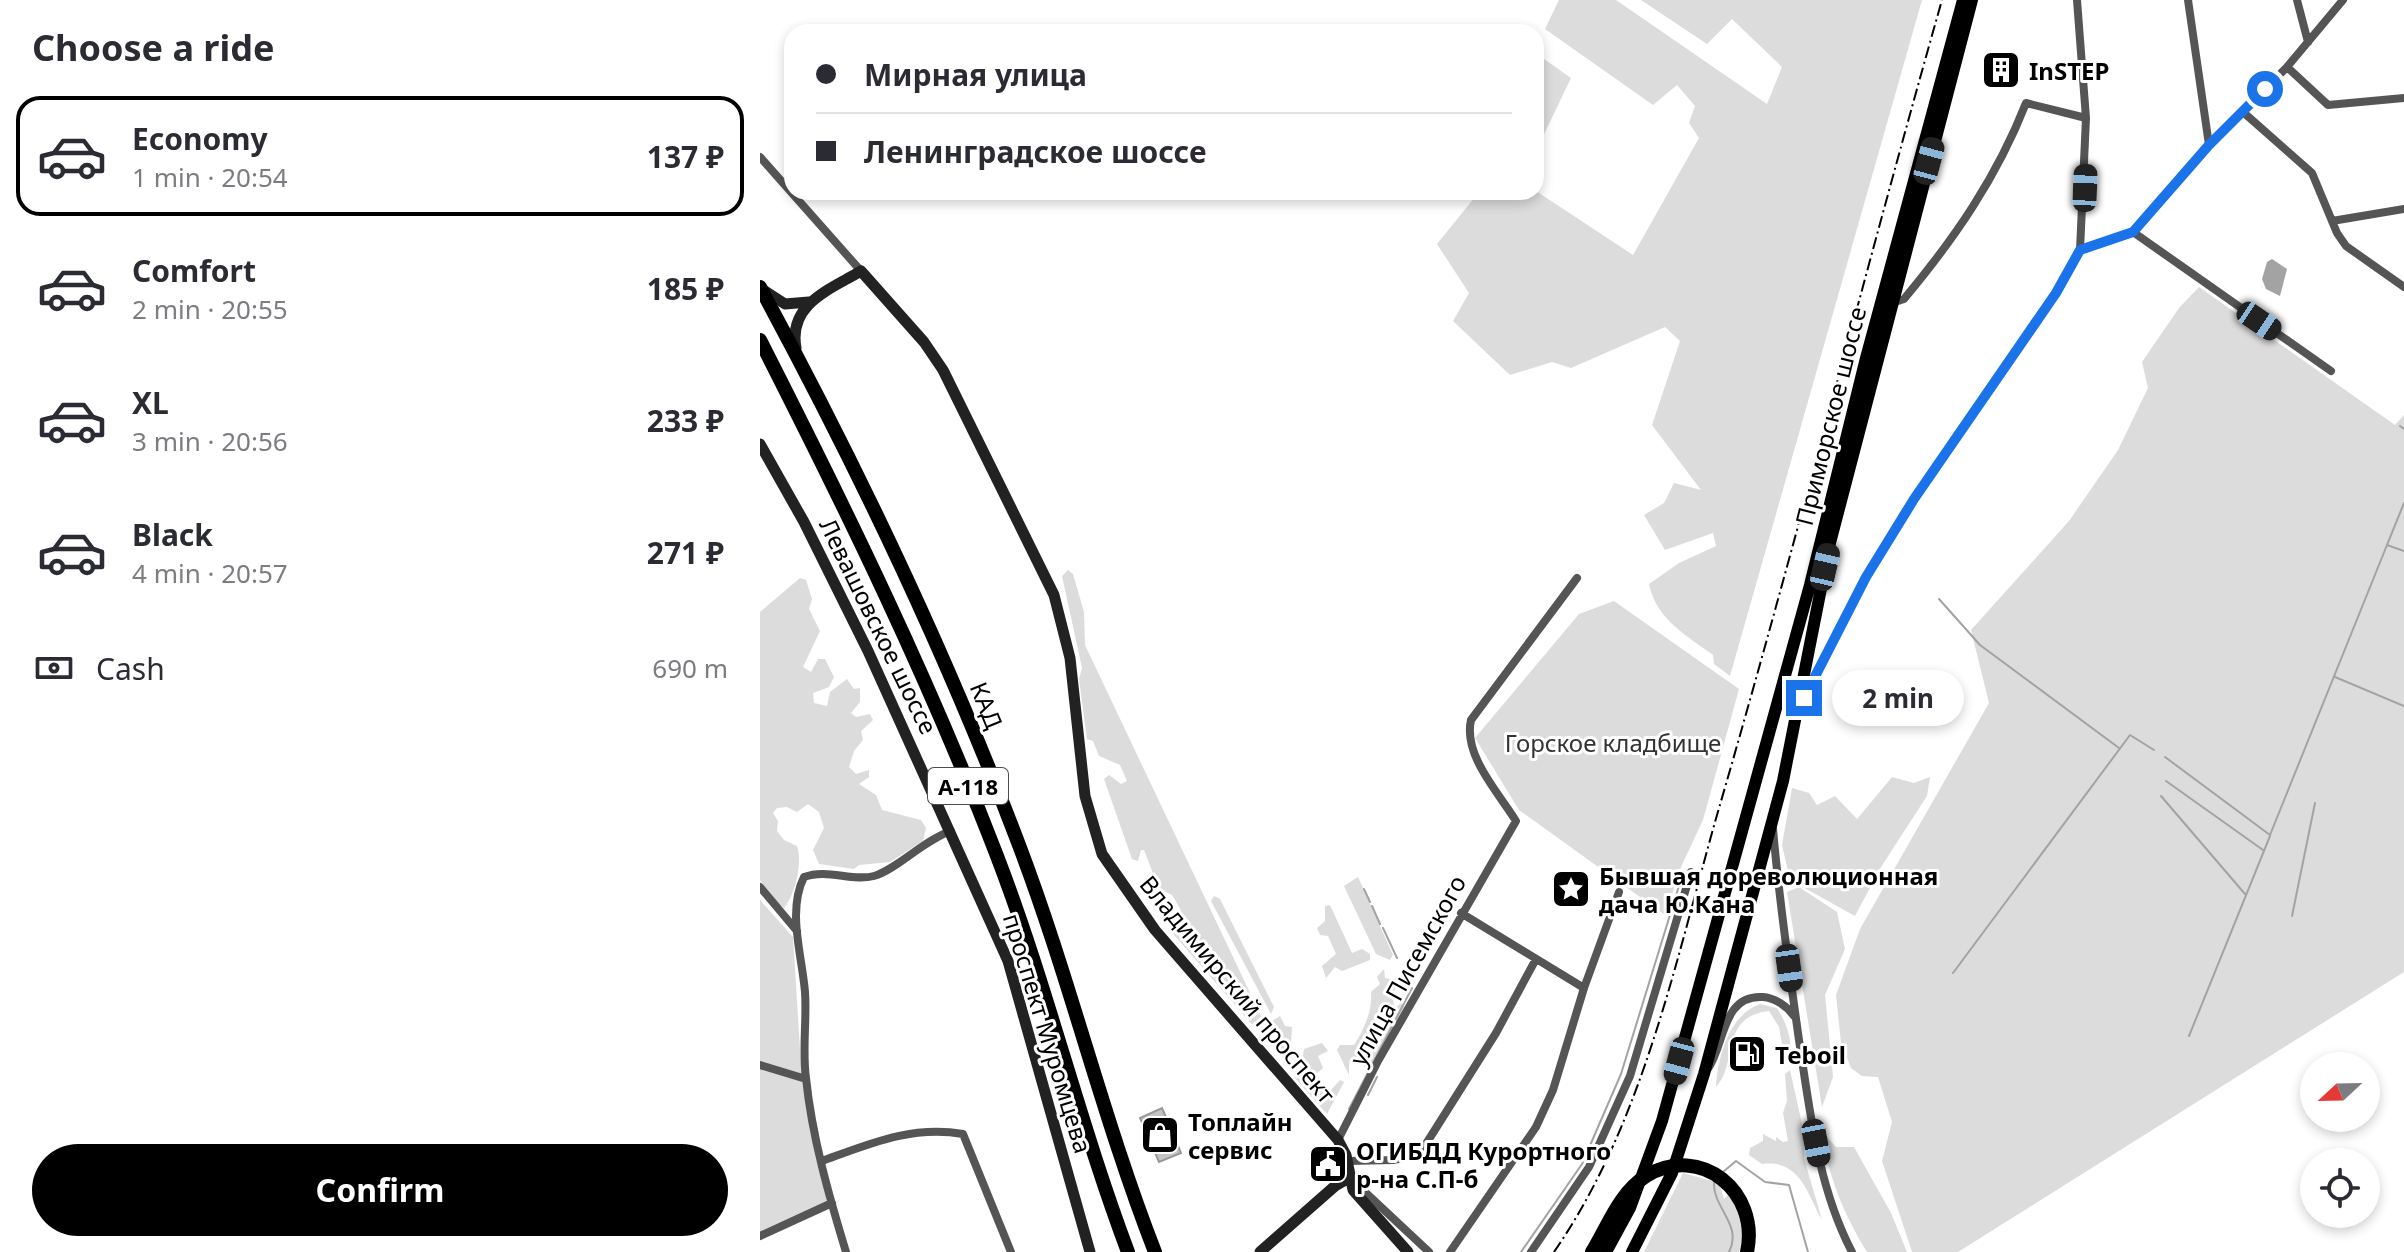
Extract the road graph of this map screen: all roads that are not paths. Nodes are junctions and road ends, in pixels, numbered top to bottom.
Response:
1 (1963, 0) edge
2 (1972, 0) edge
3 (2077, 0) edge
4 (2188, 0) edge
5 (2297, 0) edge
6 (2343, 0) edge
7 (2308, 42) junction
8 (2287, 67) junction
9 (2404, 98) edge
10 (2243, 112) junction
11 (2086, 118) junction
12 (2209, 145) junction
13 (760, 157) edge
14 (784, 184) edge
15 (798, 200) edge
16 (2404, 209) edge
17 (2332, 221) junction
18 (2133, 232) junction
19 (2080, 250) junction
20 (861, 271) junction
21 (760, 286) edge
22 (2404, 287) edge
23 (809, 302) junction
24 (1891, 302) junction
25 (760, 340) edge
26 (798, 356) junction
27 (2331, 371) dead end
28 (760, 444) edge
29 (1577, 578) dead end
30 (1794, 710) junction
31 (1759, 771) junction
32 (1783, 781) junction
33 (1772, 820) junction
34 (952, 830) junction
35 (1691, 872) dead end
36 (760, 887) edge
37 (1619, 892) dead end
38 (1461, 913) junction
39 (798, 932) junction
40 (1536, 959) junction
41 (1584, 988) junction
42 (1796, 1020) junction
43 (760, 1065) edge
44 (1704, 1074) junction
45 (806, 1079) junction
46 (1338, 1140) junction
47 (822, 1161) junction
48 (1348, 1161) junction
49 (1349, 1178) junction
50 (832, 1203) junction
51 (760, 1236) edge
52 (846, 1252) edge
53 (1011, 1252) edge
54 (1090, 1252) edge
55 (1128, 1252) edge
56 (1155, 1252) edge
57 (1260, 1252) edge
58 (1408, 1252) edge
59 (1429, 1252) edge
60 (1450, 1252) edge
61 (1531, 1252) edge
62 (1592, 1252) edge
63 (1606, 1252) edge
64 (1632, 1252) edge
65 (1747, 1252) edge
66 (1852, 1252) edge

1 - 31 main road, Приморское шоссе
2 - 24 main road, Приморское шоссе
3 - 11 street
4 - 12 street
5 - 7 street
6 - 7 street
7 - 8 street
8 - 9 street
8 - 10 street
10 - 12 street
10 - 17 street
11 - 19 street
11 - 24 street
12 - 18 street
13 - 14 street, Владимирский проспект
15 - 20 street, Владимирский проспект
16 - 17 street
17 - 22 street
18 - 19 street
18 - 27 street
19 - 30 street
20 - 23 main road
20 - 46 main road, Владимирский проспект
21 - 23 main road
21 - 26 highway, КАД / А-118
23 - 26 main road
24 - 30 main road, Приморское шоссе
25 - 55 highway, КАД / А-118
26 - 56 highway, КАД / А-118
28 - 34 main road, Левашовское шоссе
29 - 38 street, улица Писемского
30 - 32 main road, Приморское шоссе
31 - 32 main road
31 - 63 main road, Приморское шоссе
32 - 33 main road, Приморское шоссе
33 - 42 street
33 - 44 main road, Приморское шоссе
34 - 39 street
34 - 54 main road, проспект Муромцева
35 - 61 street
36 - 39 street
37 - 41 street
38 - 40 street
38 - 46 street, улица Писемского
39 - 45 street
40 - 41 street
40 - 48 street
41 - 60 street
42 - 44 street
42 - 66 street
43 - 45 street
44 - 64 main road, Приморское шоссе
45 - 47 street
46 - 48 main road, Владимирский проспект
47 - 50 street
47 - 53 street
48 - 49 main road, Владимирский проспект
49 - 57 main road
49 - 58 main road
49 - 59 street
50 - 51 street
50 - 52 street
62 - 65 highway

